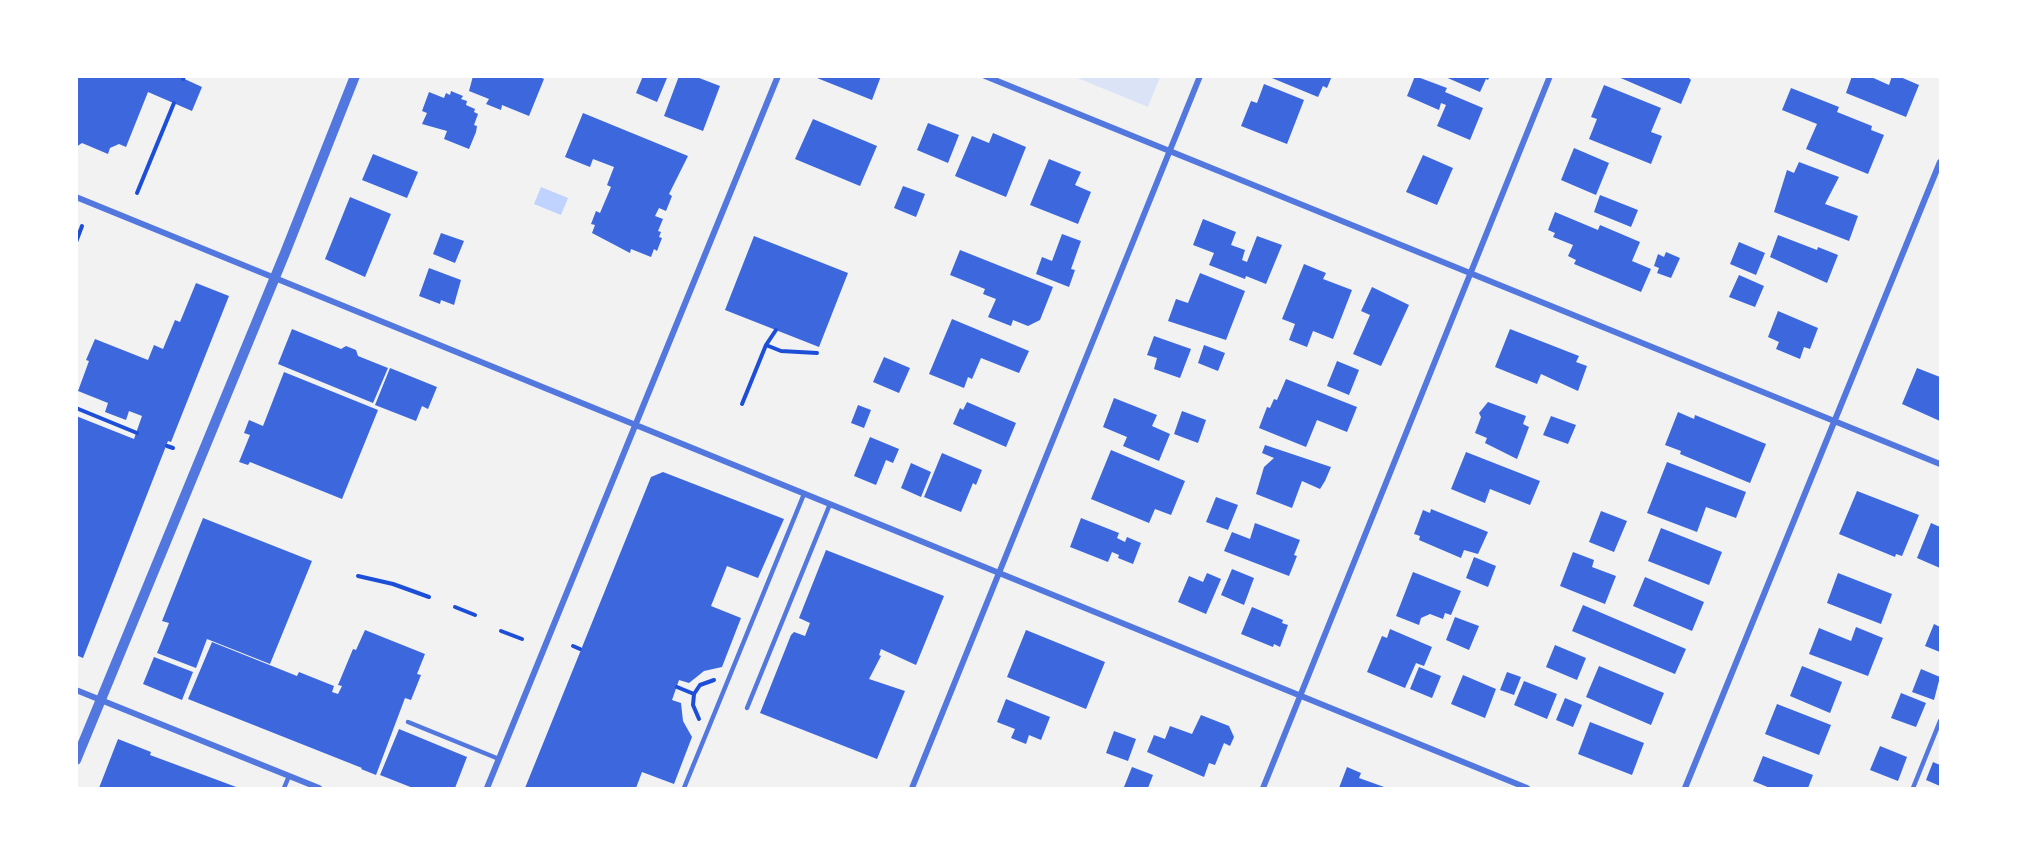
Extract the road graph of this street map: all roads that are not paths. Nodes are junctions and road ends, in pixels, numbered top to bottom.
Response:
1 (355, 76) edge
2 (778, 76) edge
3 (985, 76) edge
4 (1200, 76) edge
5 (1550, 76) edge
6 (1170, 151) junction
7 (1941, 162) edge
8 (76, 197) edge
9 (1470, 274) junction
10 (274, 278) junction
11 (1834, 423) junction
12 (636, 425) junction
13 (1941, 464) edge
14 (804, 494) junction
15 (830, 504) junction
16 (999, 574) junction
17 (76, 690) edge
18 (1300, 695) junction
19 (101, 700) junction
20 (747, 708) dead end
21 (1941, 721) edge
22 (408, 722) dead end
23 (499, 759) junction
24 (76, 760) edge
25 (289, 776) junction
26 (284, 789) edge
27 (319, 789) edge
28 (487, 789) edge
29 (684, 789) edge
30 (912, 789) edge
31 (1263, 789) edge
32 (1527, 789) edge
33 (1685, 789) edge
34 (1912, 789) edge

1 - 10 street
2 - 12 street
3 - 6 street
4 - 6 street
5 - 9 street
6 - 9 street
6 - 16 street
7 - 11 street
8 - 10 street
9 - 11 street
9 - 18 street
10 - 12 street
10 - 19 street
11 - 13 street
11 - 33 street
12 - 14 street
12 - 23 street
14 - 15 street
14 - 29 lane
15 - 16 street
15 - 20 lane
16 - 18 street
16 - 30 street
17 - 19 street
18 - 31 street
18 - 32 street
19 - 24 street
19 - 25 street
21 - 34 lane
22 - 23 lane
23 - 28 street
25 - 26 lane
25 - 27 street

